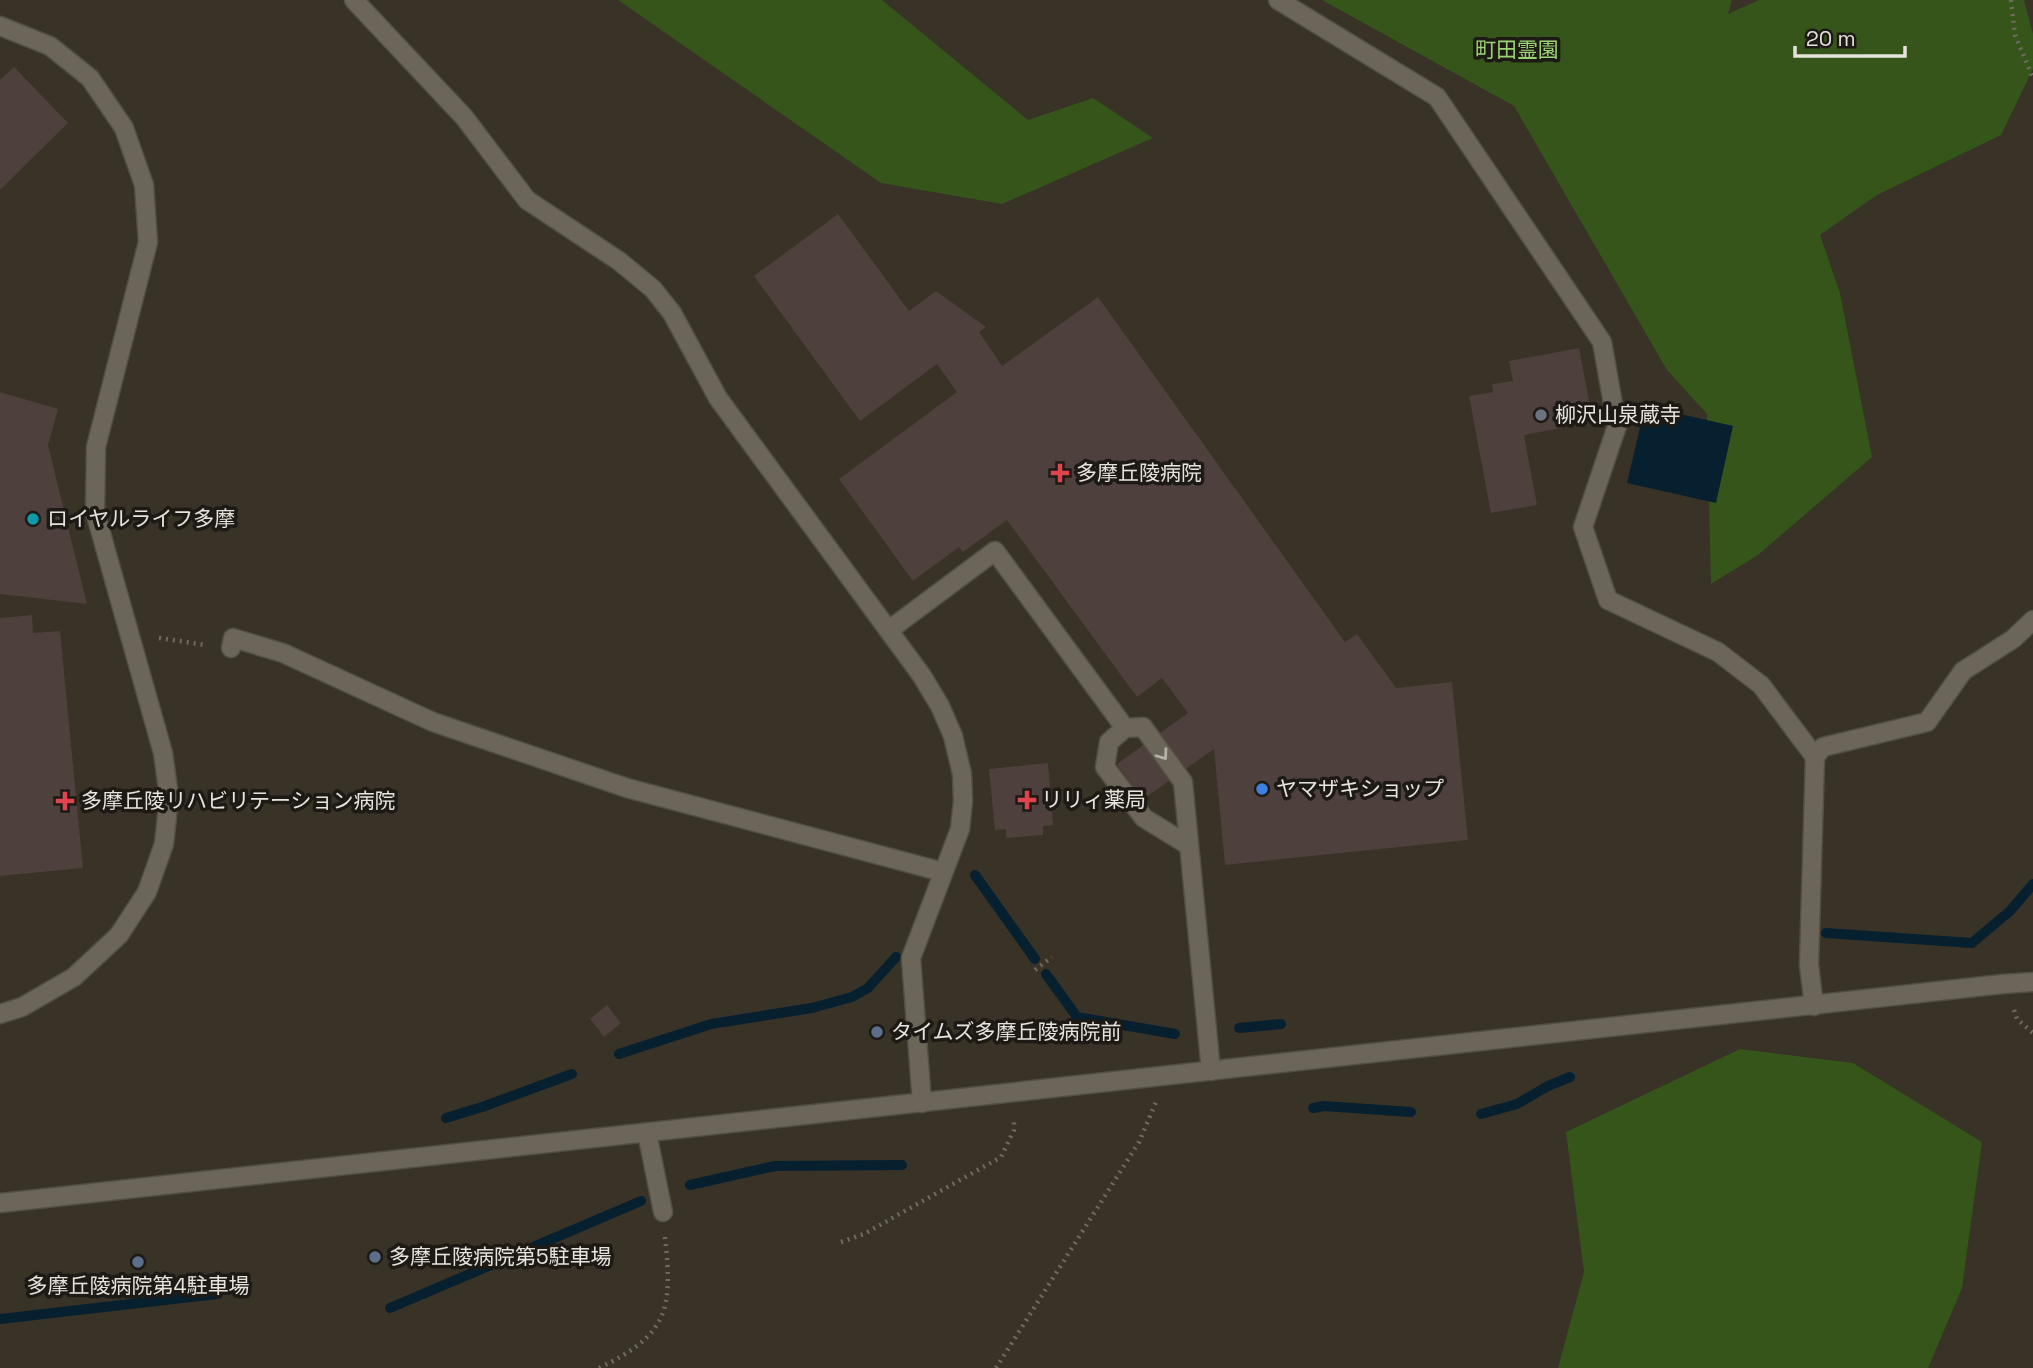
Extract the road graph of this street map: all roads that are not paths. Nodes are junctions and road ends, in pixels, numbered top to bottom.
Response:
1 (354, 0) edge
2 (1278, 0) edge
3 (0, 26) edge
4 (2033, 620) edge
5 (889, 630) junction
6 (231, 648) road end
7 (1125, 728) junction
8 (1815, 757) junction
9 (1188, 845) junction
10 (943, 872) junction
11 (2033, 982) edge
12 (1814, 1006) junction
13 (0, 1014) edge
14 (1211, 1071) junction
15 (922, 1103) junction
16 (647, 1133) junction
17 (0, 1203) edge
18 (663, 1212) road end

1 - 5 street
2 - 8 street
3 - 13 street
4 - 8 street
5 - 7 street
5 - 10 street
6 - 10 street
7 -> 9 street
7 - 9 street
8 - 12 street
9 - 14 street
10 - 15 street
11 - 12 street
12 - 14 street
14 - 15 street
15 - 16 street
16 - 17 street
16 - 18 street

